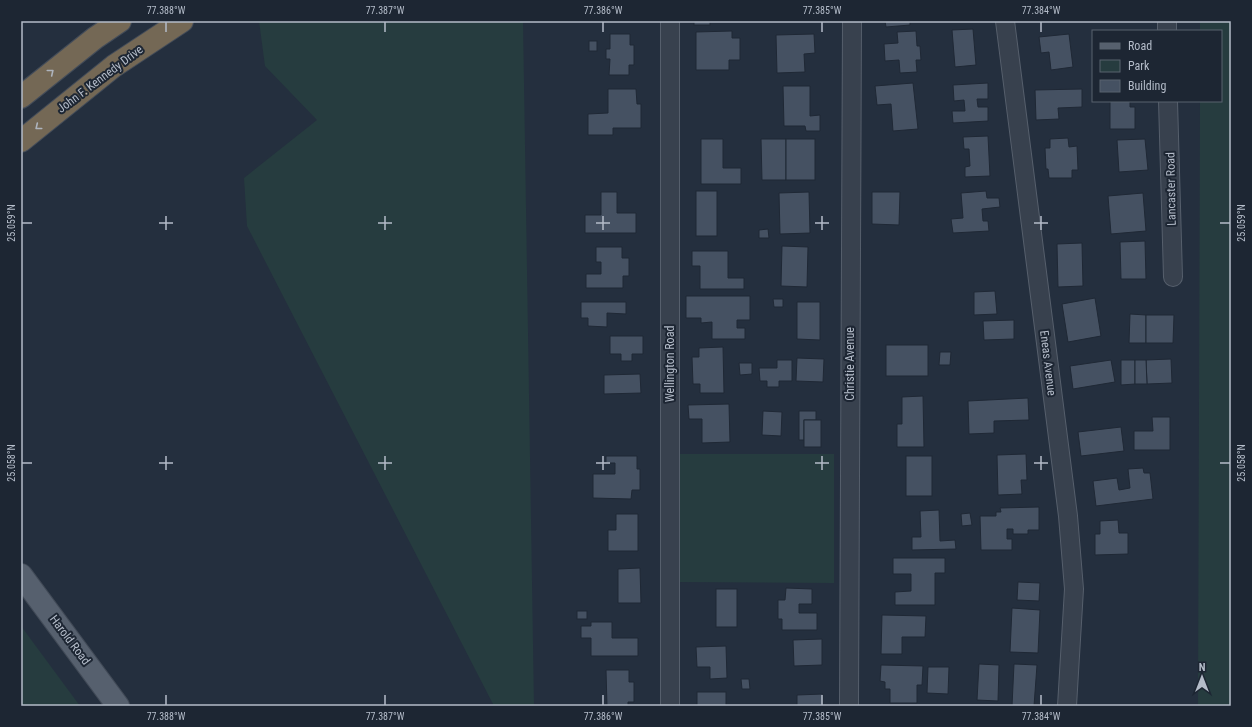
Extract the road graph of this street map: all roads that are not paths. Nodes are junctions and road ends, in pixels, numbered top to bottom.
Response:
1 (120, 21) edge
2 (182, 21) edge
3 (670, 21) edge
4 (852, 21) edge
5 (1005, 21) edge
6 (21, 97) edge
7 (1168, 102) edge
8 (21, 141) edge
9 (1173, 277) dead end
10 (21, 575) edge
11 (118, 706) edge
12 (670, 706) edge
13 (849, 706) edge
14 (1068, 706) edge

6 -> 1 highway
2 -> 8 highway, John F. Kennedy Drive
3 - 12 street, Wellington Road
4 - 13 street, Christie Avenue
5 - 14 street, Eneas Avenue
7 - 9 street, Lancaster Road
10 - 11 main road, Harold Road

